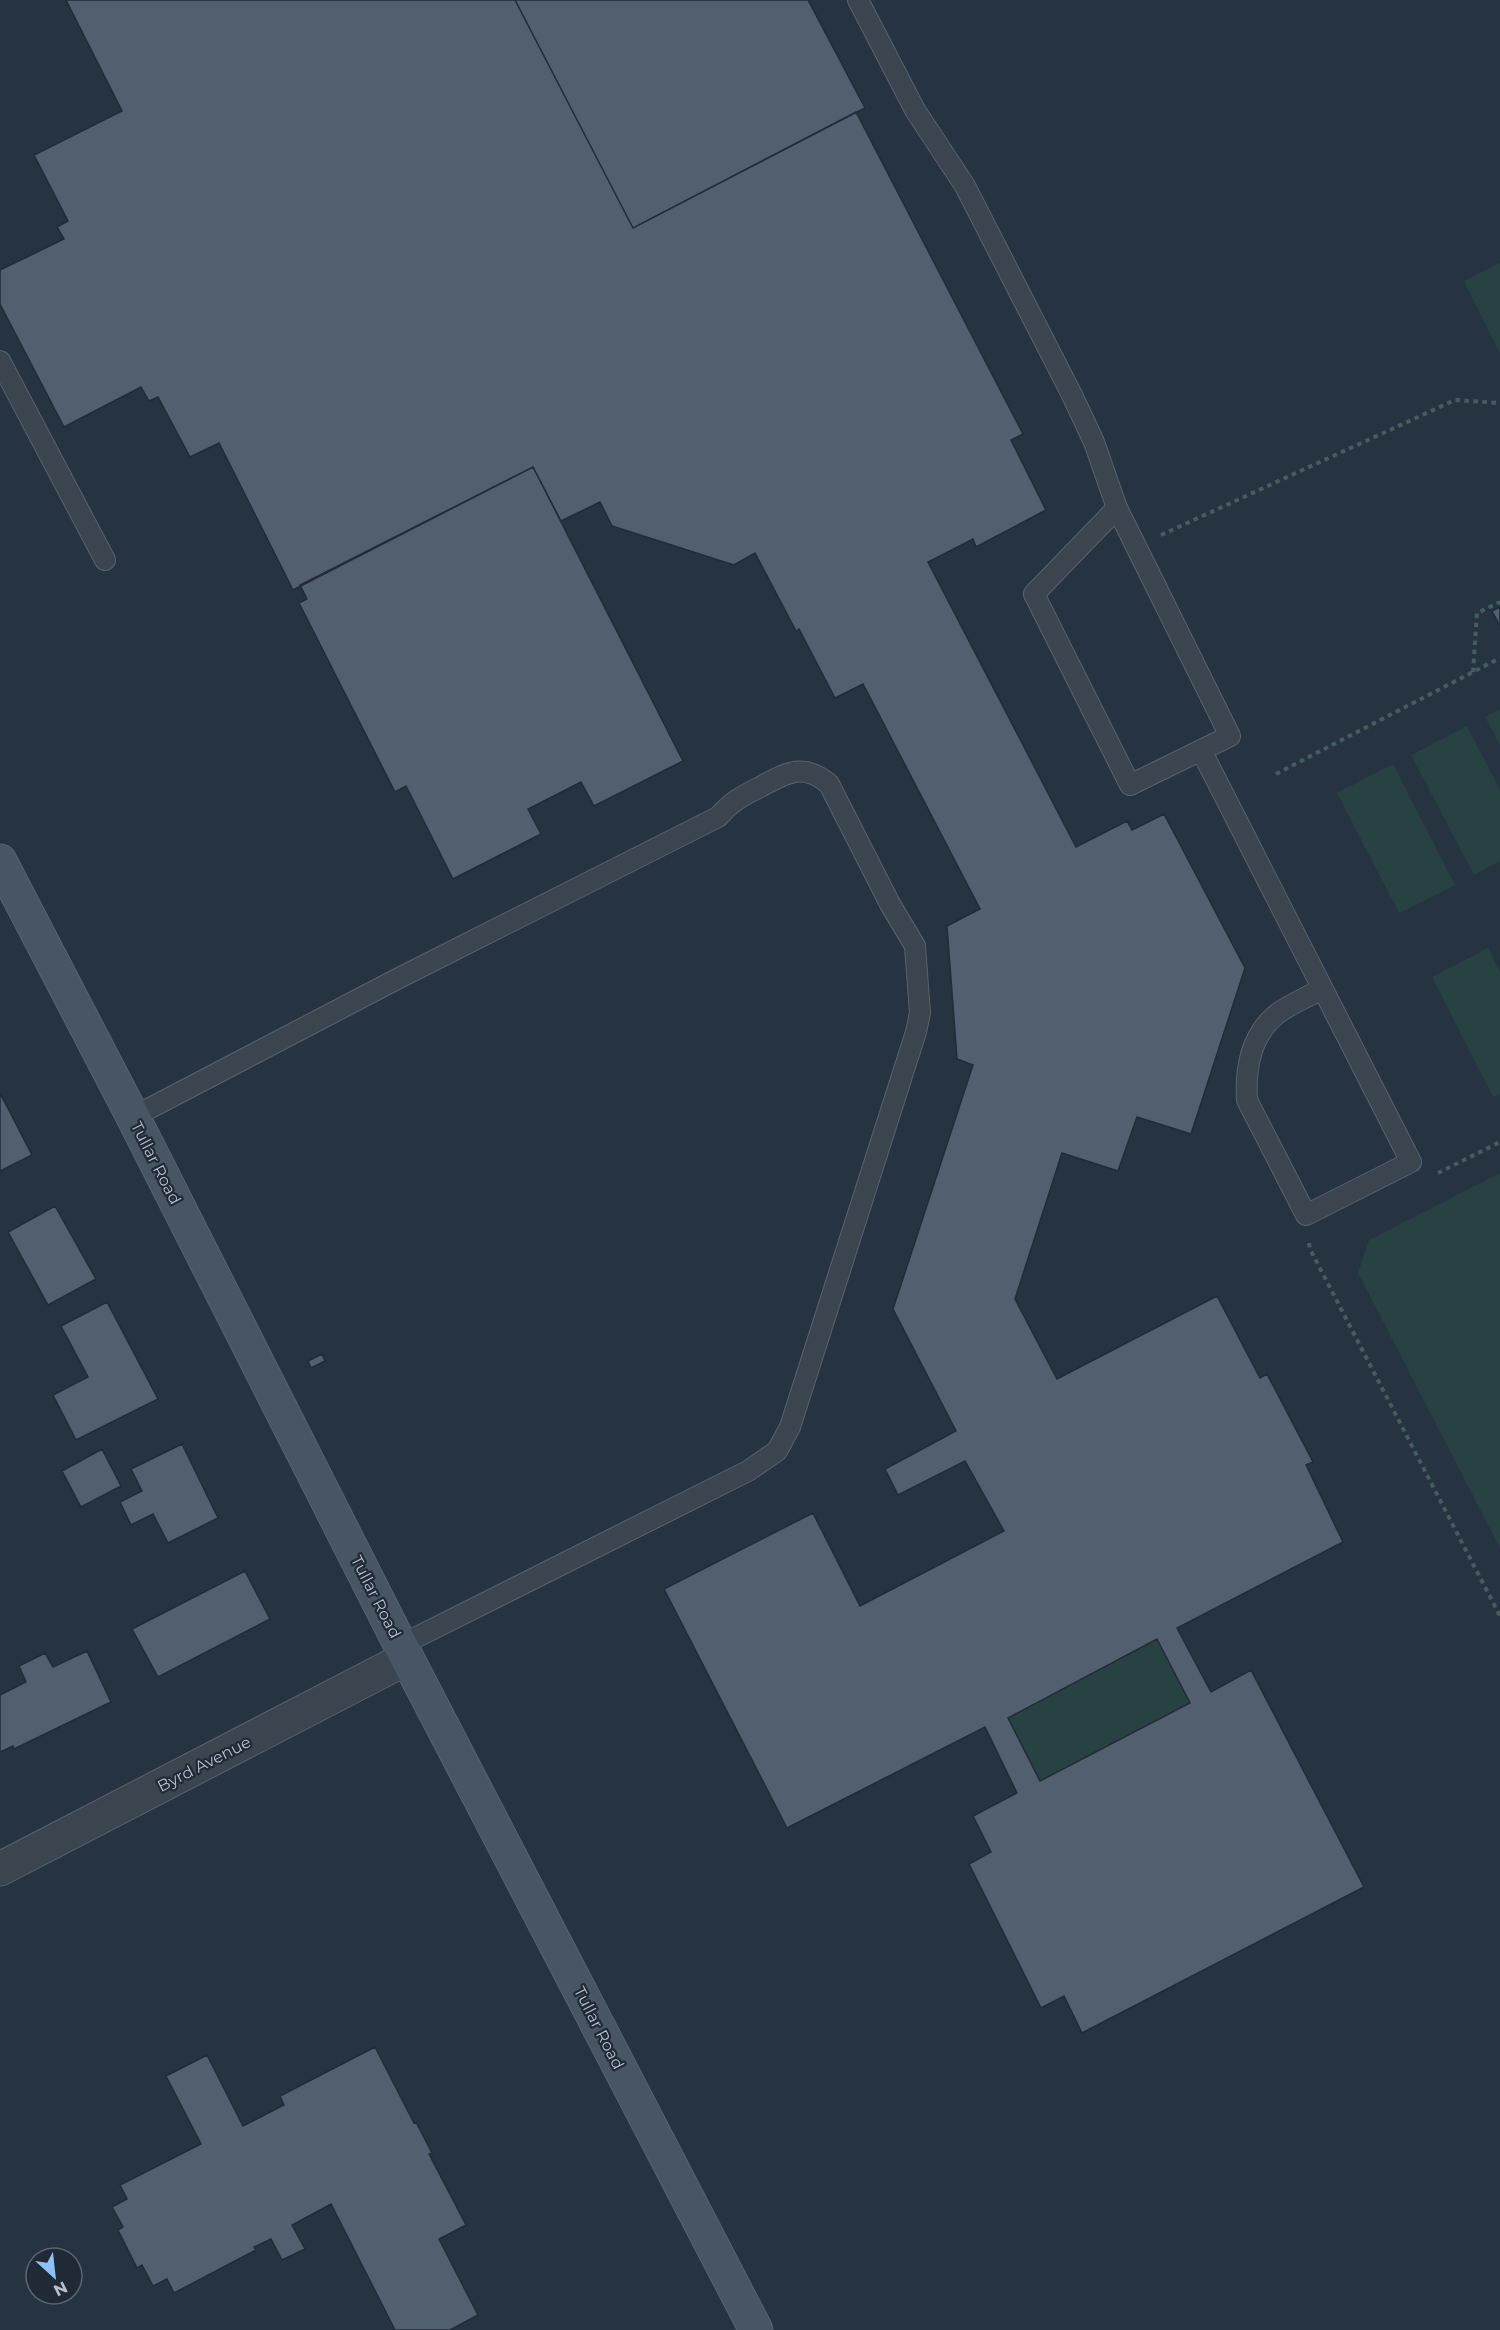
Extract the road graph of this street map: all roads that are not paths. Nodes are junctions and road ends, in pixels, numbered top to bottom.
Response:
1 (858, 0) edge
2 (0, 361) edge
3 (1117, 508) junction
4 (105, 560) dead end
5 (1201, 750) junction
6 (0, 861) edge
7 (1322, 989) junction
8 (134, 1117) junction
9 (404, 1652) junction
10 (0, 1869) edge
11 (756, 2330) edge

1 - 3 lane
2 - 4 lane
3 - 5 lane
3 - 5 lane
5 - 7 lane
6 - 8 main road, Tullar Road
7 - 7 lane
8 - 9 main road, Tullar Road
8 - 9 lane
9 - 10 street, Byrd Avenue
9 - 11 main road, Tullar Road

